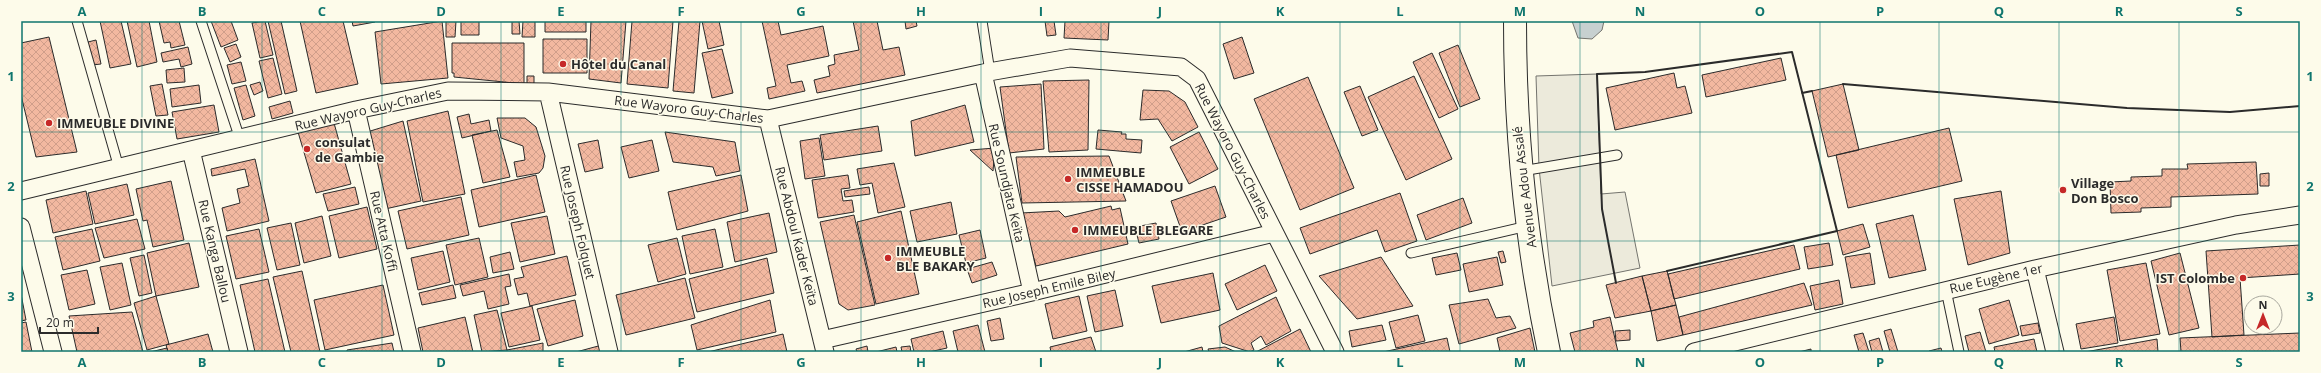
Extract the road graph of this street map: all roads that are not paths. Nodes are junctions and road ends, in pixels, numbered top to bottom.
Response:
1 (77, 21) edge
2 (201, 21) edge
3 (982, 21) edge
4 (1515, 27) edge
5 (986, 72) junction
6 (548, 92) junction
7 (356, 110) junction
8 (768, 119) junction
9 (240, 139) junction
10 (191, 150) junction
11 (1617, 155) dead end
12 (119, 168) junction
13 (1521, 171) junction
14 (21, 191) edge
15 (2300, 215) edge
16 (1528, 226) junction
17 (21, 227) edge
18 (1274, 233) junction
19 (1411, 253) dead end
20 (2034, 269) junction
21 (1946, 290) junction
22 (1032, 292) junction
23 (824, 346) edge
24 (53, 352) edge
25 (239, 352) edge
26 (412, 352) edge
27 (608, 352) edge
28 (1335, 352) edge
29 (1549, 352) edge
30 (1694, 352) edge
31 (1959, 352) edge
32 (2055, 352) edge

1 - 12 lane
2 - 9 lane
3 - 5 lane
4 - 13 street, Avenue Adou Assalé
5 - 8 street, Rue Wayoro Guy-Charles
5 - 18 street, Rue Wayoro Guy-Charles
5 - 22 street, Rue Soundjata Keïta
6 - 7 street, Rue Wayoro Guy-Charles
6 - 8 street, Rue Wayoro Guy-Charles
6 - 27 street, Rue Joseph Folquet
7 - 9 street, Rue Wayoro Guy-Charles
7 - 26 street, Rue Atta Koffi
8 - 23 street, Rue Abdoul Kader Keïta
9 - 10 street, Rue Wayoro Guy-Charles
10 - 12 street, Rue Wayoro Guy-Charles
10 - 25 street, Rue Kanga Ballou
11 - 13 lane
12 - 14 street, Rue Wayoro Guy-Charles
13 - 16 street, Avenue Adou Assalé
15 - 20 street, Rue Eugène 1er
16 - 19 lane
16 - 29 street, Avenue Adou Assalé
17 - 24 street
18 - 22 street, Rue Joseph Emile Biley
18 - 28 street, Rue Wayoro Guy-Charles
20 - 21 street, Rue Eugène 1er
20 - 32 street
21 - 30 street, Rue Eugène 1er
21 - 31 lane
22 - 23 street, Rue Joseph Emile Biley

